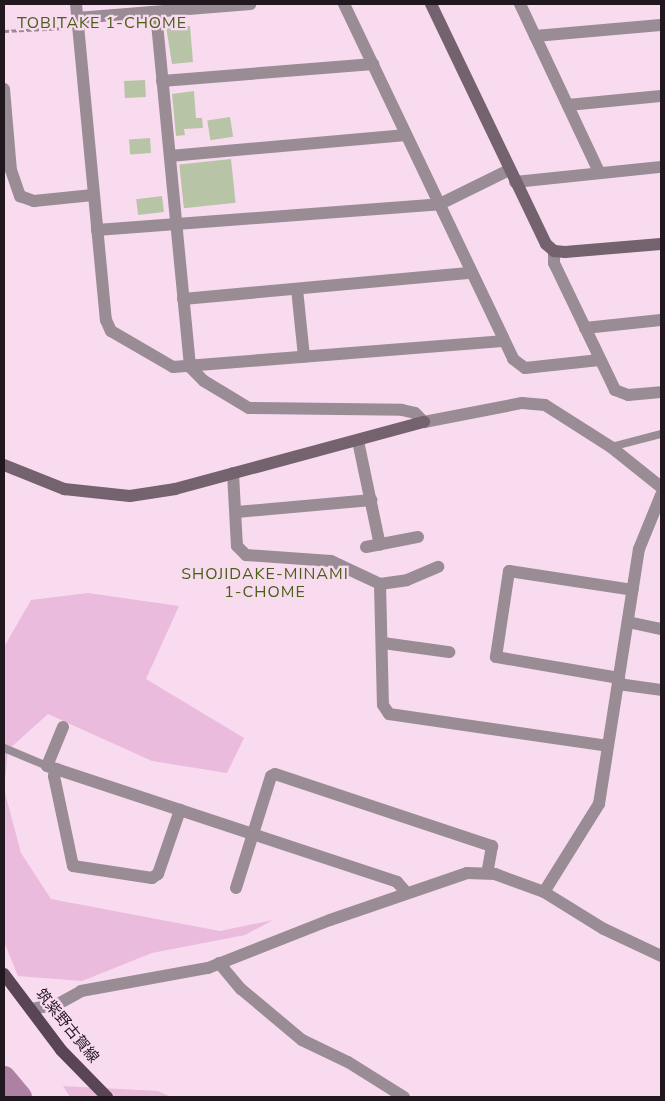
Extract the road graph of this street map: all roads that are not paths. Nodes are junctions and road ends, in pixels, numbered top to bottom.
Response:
1 (76, 4) edge
2 (250, 4) edge
3 (344, 4) edge
4 (431, 4) edge
5 (520, 4) edge
6 (156, 12) junction
7 (77, 23) junction
8 (661, 25) edge
9 (535, 36) junction
10 (373, 64) junction
11 (162, 81) junction
12 (4, 89) edge
13 (661, 96) edge
14 (568, 105) junction
15 (406, 134) junction
16 (170, 156) junction
17 (661, 167) edge
18 (599, 172) junction
19 (512, 176) junction
20 (93, 195) junction
21 (440, 204) junction
22 (176, 225) junction
23 (97, 230) junction
24 (661, 244) edge
25 (554, 251) junction
26 (471, 273) junction
27 (297, 289) junction
28 (183, 299) junction
29 (661, 320) edge
30 (584, 328) junction
31 (502, 341) junction
32 (304, 357) junction
33 (600, 360) junction
34 (190, 367) junction
35 (661, 392) edge
36 (424, 422) junction
37 (661, 434) edge
38 (358, 441) junction
39 (611, 447) junction
40 (4, 465) edge
41 (233, 473) junction
42 (661, 486) edge
43 (661, 495) edge
44 (371, 500) junction
45 (237, 512) junction
46 (418, 537) dead end
47 (380, 544) junction
48 (366, 547) dead end
49 (438, 567) dead end
50 (380, 584) junction
51 (633, 590) junction
52 (628, 622) junction
53 (661, 629) edge
54 (382, 643) junction
55 (449, 652) dead end
56 (618, 681) junction
57 (661, 690) edge
58 (63, 727) dead end
59 (608, 746) junction
60 (4, 748) edge
61 (52, 768) junction
62 (180, 810) junction
63 (253, 834) junction
64 (487, 873) junction
65 (236, 888) dead end
66 (406, 892) junction
67 (544, 892) junction
68 (661, 956) edge
69 (219, 963) junction
70 (4, 974) edge
71 (31, 1009) junction
72 (106, 1097) edge
73 (404, 1097) edge

1 - 7 street
2 - 6 street
3 - 10 street
4 - 19 street
5 - 9 street
6 - 7 street
6 - 11 street
7 - 20 street
8 - 9 street
9 - 14 street
10 - 11 street
10 - 15 street
11 - 16 street
12 - 20 street
13 - 14 street
14 - 18 street
15 - 16 street
15 - 21 street
16 - 22 street
17 - 18 street
18 - 19 street
19 - 21 street
19 - 25 street
20 - 23 street
21 - 22 street
21 - 26 street
22 - 23 street
22 - 28 street
23 - 34 street
24 - 25 street
25 - 30 street
26 - 27 street
26 - 31 street
27 - 28 street
27 - 32 street
28 - 34 street
29 - 30 street
30 - 33 street
31 - 32 street
31 - 33 street
32 - 34 street
33 - 35 street
34 - 36 street
36 - 38 street
36 - 39 street
37 - 39 lane
38 - 41 street
38 - 44 street
39 - 42 street
40 - 41 street
41 - 45 street
43 - 51 street
44 - 45 street
44 - 47 street
45 - 50 street
46 - 47 street
47 - 48 street
49 - 50 street
50 - 54 street
51 - 52 street
51 - 56 street
52 - 53 street
52 - 56 street
54 - 55 street
54 - 59 street
56 - 57 street
56 - 59 street
58 - 61 street
59 - 67 street
60 - 61 lane
61 - 62 street
61 - 62 street
62 - 63 street
63 - 64 street
63 - 65 street
63 - 66 street
64 - 66 street
64 - 67 street
66 - 69 street
67 - 68 street
69 - 71 street
69 - 73 street
70 - 71 main road, 筑紫野古賀線
71 - 72 main road, 筑紫野古賀線

